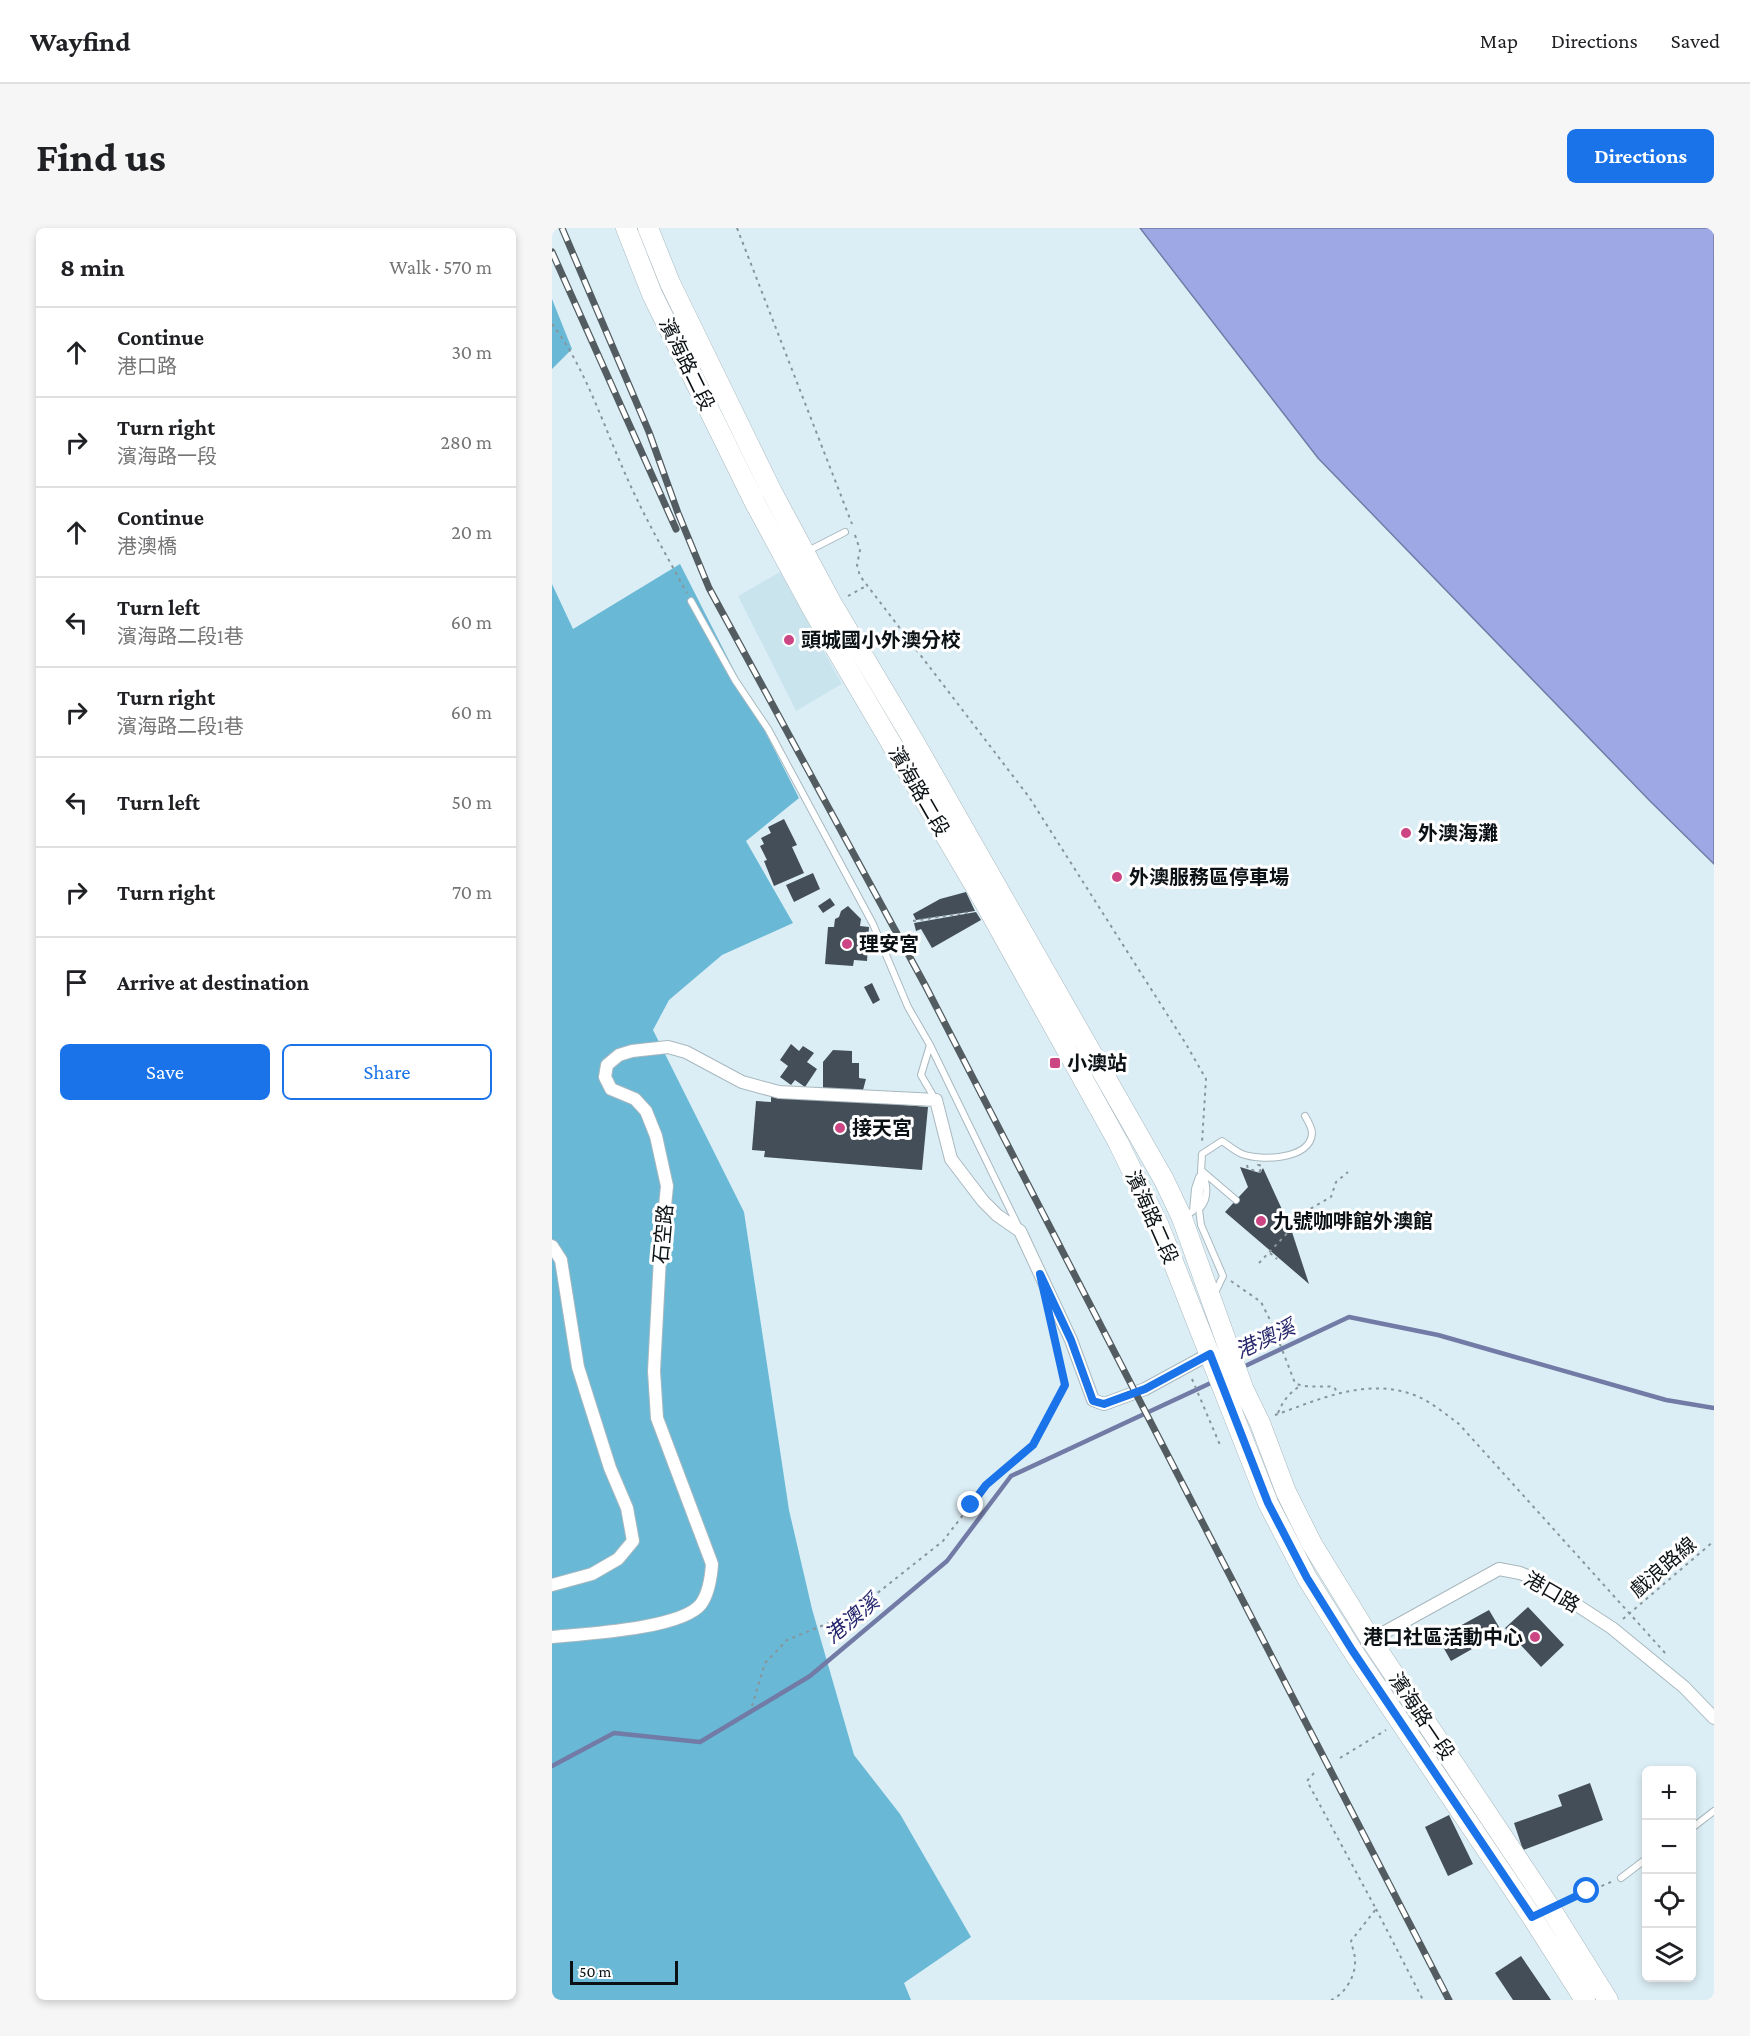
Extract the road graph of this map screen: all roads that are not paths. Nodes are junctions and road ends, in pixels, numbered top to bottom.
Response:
1 (626, 228) edge
2 (648, 228) edge
3 (670, 283) junction
4 (652, 294) junction
5 (845, 532) dead end
6 (804, 553) junction
7 (691, 601) road end
8 (829, 604) junction
9 (912, 738) junction
10 (893, 747) junction
11 (988, 903) junction
12 (1049, 981) junction
13 (1034, 993) junction
14 (930, 1045) junction
15 (936, 1100) junction
16 (1305, 1116) dead end
17 (1136, 1132) junction
18 (1118, 1142) junction
19 (1202, 1171) junction
20 (1236, 1200) dead end
21 (1190, 1214) junction
22 (1020, 1231) junction
23 (552, 1246) edge
24 (1211, 1300) junction
25 (1228, 1344) junction
26 (1210, 1354) junction
27 (1243, 1388) joint
28 (1225, 1397) joint
29 (552, 1585) edge
30 (552, 1637) edge
31 (1371, 1641) junction
32 (1352, 1650) junction
33 (1714, 1718) edge
34 (1478, 1798) junction
35 (1460, 1810) junction
36 (1714, 1811) edge
37 (1696, 1825) edge
38 (1642, 1863) edge
39 (1621, 1878) road end
40 (1551, 1909) junction
41 (1532, 1917) junction
42 (1585, 2000) edge
43 (1608, 2000) edge

1 - 4 main road, 濱海路二段
2 - 3 main road, 濱海路二段
3 - 4 main road
3 - 6 main road, 濱海路二段
4 - 8 main road, 濱海路二段
5 - 6 lane
6 - 8 main road, 濱海路二段
7 - 14 lane
8 - 9 main road, 濱海路二段
8 - 10 main road, 濱海路二段
9 - 10 main road
9 - 11 main road, 濱海路二段
10 - 11 main road, 濱海路二段
11 - 12 main road, 濱海路二段
11 - 13 main road, 濱海路二段
12 - 13 main road
12 - 17 main road, 濱海路二段
13 - 18 main road, 濱海路二段
14 - 15 lane
14 - 22 lane
15 - 22 street
15 - 30 street, 石空路
16 - 19 lane
17 - 18 main road
17 - 21 main road, 濱海路二段
18 - 26 main road, 濱海路二段
19 - 20 lane
19 - 21 lane
19 - 21 lane
21 - 24 main road, 濱海路二段
21 - 24 lane
22 - 26 street
23 - 29 street
24 - 25 main road, 濱海路二段
25 - 26 street
25 - 27 main road, 濱海路二段
26 - 28 main road, 濱海路二段
27 - 31 main road, 濱海路一段
28 - 32 main road, 濱海路一段
31 - 32 street, 港口路
31 - 33 street, 港口路
31 - 34 main road, 濱海路一段
32 - 35 main road, 濱海路一段
34 - 35 main road
34 - 40 main road, 濱海路一段
35 - 41 main road, 濱海路一段
36 - 37 lane
38 - 39 lane
40 - 41 main road
40 - 43 main road, 濱海路一段
41 - 42 main road, 濱海路一段

